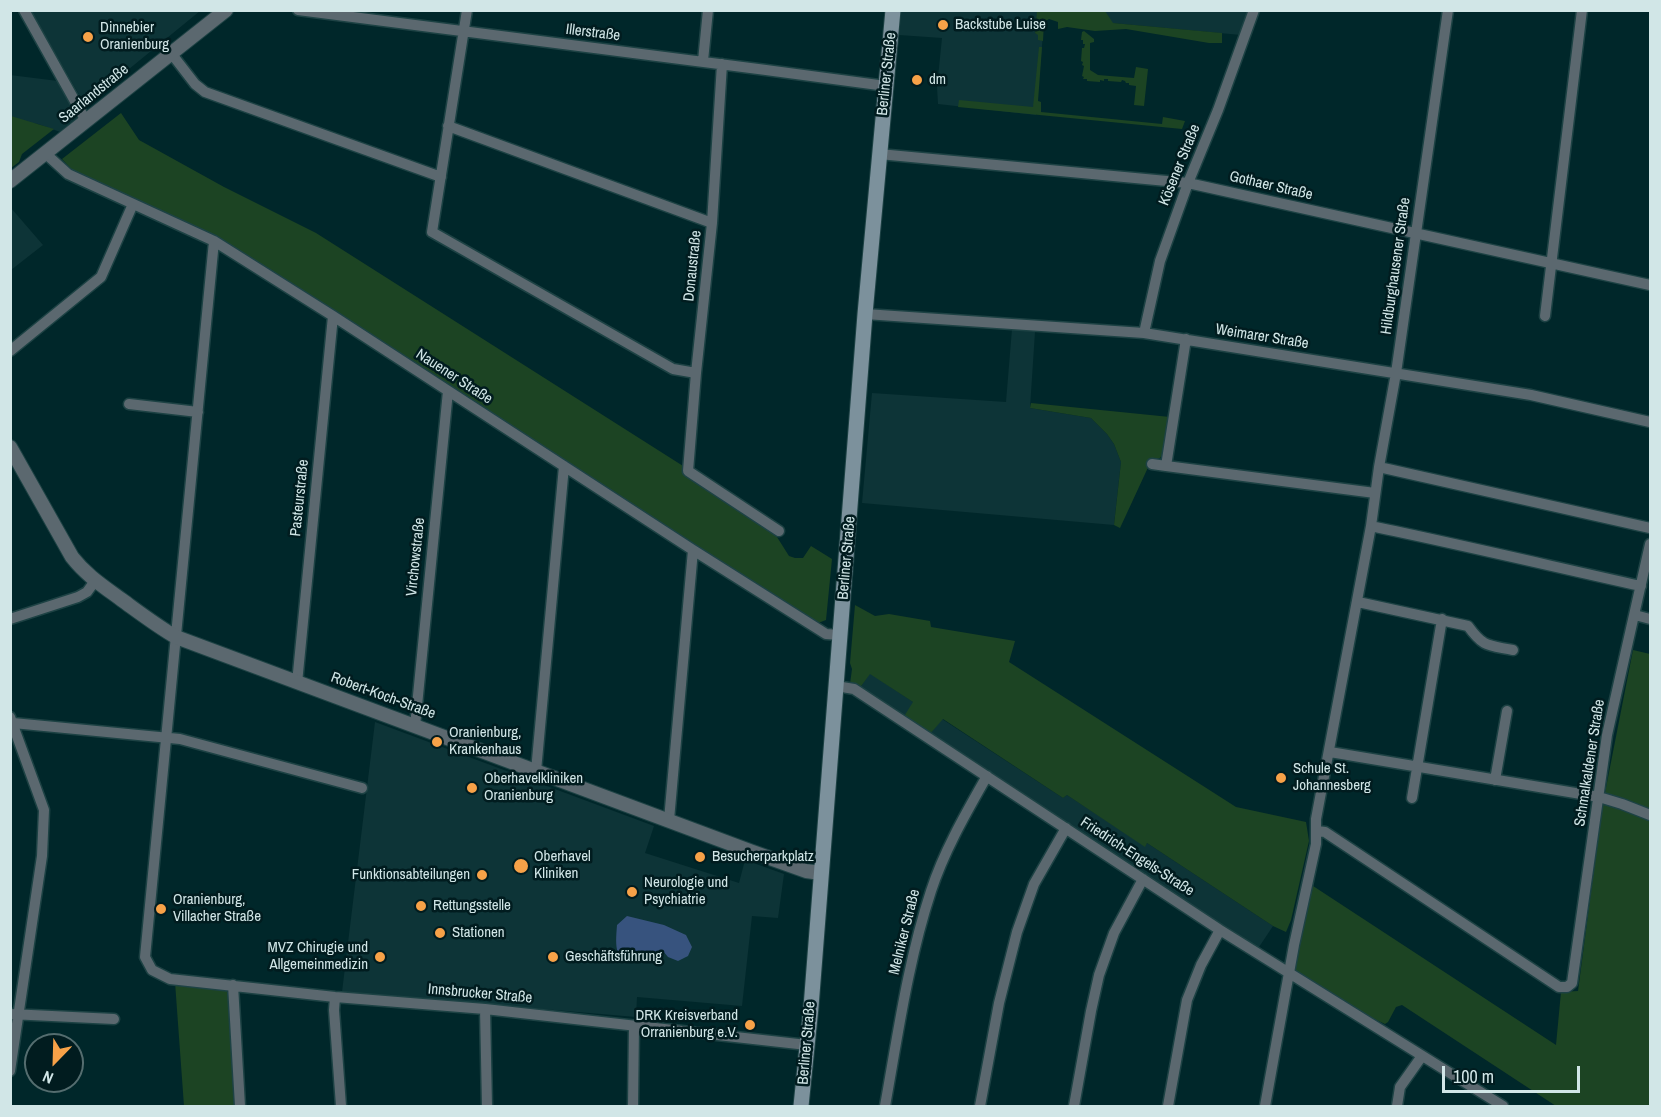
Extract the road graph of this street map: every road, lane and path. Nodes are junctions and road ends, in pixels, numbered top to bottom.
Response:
1 (24, 10) edge
2 (226, 10) edge
3 (298, 10) edge
4 (467, 10) edge
5 (708, 10) edge
6 (893, 10) edge
7 (1254, 10) edge
8 (1448, 10) edge
9 (1582, 10) edge
10 (464, 33) junction
11 (171, 53) junction
12 (703, 61) junction
13 (722, 63) junction
14 (886, 86) junction
15 (86, 121) junction
16 (448, 126) junction
17 (46, 153) junction
18 (879, 154) junction
19 (441, 177) junction
20 (10, 181) edge
21 (1188, 183) junction
22 (133, 204) junction
23 (712, 224) junction
24 (1416, 234) junction
25 (214, 241) junction
26 (1551, 263) junction
27 (1650, 285) edge
28 (865, 315) junction
29 (333, 316) junction
30 (1545, 316) dead end
31 (1144, 333) junction
32 (1186, 339) junction
33 (10, 351) edge
34 (696, 373) junction
35 (1396, 373) junction
36 (447, 391) junction
37 (129, 404) dead end
38 (198, 412) junction
39 (1650, 422) edge
40 (10, 447) edge
41 (1152, 464) dead end
42 (564, 466) junction
43 (1166, 466) junction
44 (1379, 467) junction
45 (1375, 493) junction
46 (1371, 526) junction
47 (1650, 528) edge
48 (780, 531) dead end
49 (1650, 544) edge
50 (693, 550) junction
51 (95, 581) junction
52 (1641, 586) junction
53 (1358, 602) junction
54 (1635, 615) junction
55 (1650, 618) edge
56 (10, 619) edge
57 (1442, 619) junction
58 (840, 635) junction
59 (176, 637) junction
60 (1514, 650) dead end
61 (297, 683) junction
62 (836, 686) junction
63 (1507, 711) dead end
64 (12, 720) edge
65 (415, 726) junction
66 (166, 738) junction
67 (1330, 752) junction
68 (1417, 767) junction
69 (536, 771) junction
70 (987, 776) junction
71 (1495, 780) junction
72 (362, 788) dead end
73 (1599, 797) junction
74 (1412, 798) dead end
75 (1650, 815) edge
76 (669, 820) junction
77 (1066, 828) junction
78 (1317, 831) junction
79 (821, 873) junction
80 (1143, 879) junction
81 (1220, 930) junction
82 (1289, 972) junction
83 (233, 986) junction
84 (334, 997) junction
85 (485, 1009) junction
86 (15, 1014) edge
87 (114, 1019) dead end
88 (634, 1026) junction
89 (807, 1046) junction
90 (1422, 1056) junction
91 (10, 1071) edge
92 (240, 1107) edge
93 (341, 1107) edge
94 (487, 1107) edge
95 (633, 1107) edge
96 (801, 1107) edge
97 (885, 1107) edge
98 (980, 1107) edge
99 (1074, 1107) edge
100 (1168, 1107) edge
101 (1265, 1107) edge
102 (1397, 1107) edge
103 (1503, 1107) edge

1 - 15 street
2 - 11 street, Saarlandstraße
3 - 10 street, Illerstraße
4 - 10 street
5 - 12 street
6 - 14 main road, Berliner Straße
7 - 21 street, Kösener Straße
8 - 24 street, Hildburghausener Straße
9 - 26 street
10 - 12 street, Illerstraße
10 - 16 street
11 - 15 street, Saarlandstraße
11 - 19 street
12 - 13 street, Illerstraße
13 - 14 street, Illerstraße
13 - 23 street, Donaustraße
14 - 18 main road, Berliner Straße
15 - 17 street, Saarlandstraße
16 - 19 street
16 - 23 street
17 - 20 street, Saarlandstraße
17 - 22 street, Nauener Straße
18 - 21 street, Gothaer Straße
18 - 28 main road, Berliner Straße
19 - 34 street
21 - 24 street, Gothaer Straße
21 - 31 street, Kösener Straße
22 - 25 street, Nauener Straße
22 - 33 street
23 - 34 street, Donaustraße
24 - 26 street, Gothaer Straße
24 - 35 street, Hildburghausener Straße
25 - 29 street, Nauener Straße
25 - 38 street
26 - 27 street, Gothaer Straße
26 - 30 street
28 - 31 street, Weimarer Straße
28 - 58 main road, Berliner Straße
29 - 36 street, Nauener Straße
29 - 61 street, Pasteurstraße
31 - 32 street, Weimarer Straße
32 - 35 street, Weimarer Straße
32 - 43 street
34 - 48 street, Donaustraße
35 - 39 street, Weimarer Straße
35 - 44 street, Hildburghausener Straße
36 - 42 street, Nauener Straße
36 - 65 street, Virchowstraße
37 - 38 street
38 - 59 street
40 - 51 street, Robert-Koch-Straße
41 - 43 street
42 - 50 street, Nauener Straße
42 - 69 street
43 - 45 street
44 - 45 street, Hildburghausener Straße
44 - 47 street
45 - 46 street, Hildburghausener Straße
46 - 52 street
46 - 53 street, Hildburghausener Straße
49 - 52 street, Schmalkaldener Straße
50 - 58 street, Nauener Straße
50 - 76 street
51 - 56 street
51 - 59 street, Robert-Koch-Straße
52 - 54 street, Schmalkaldener Straße
53 - 57 street
53 - 67 street, Hildburghausener Straße
54 - 55 street
54 - 73 street, Schmalkaldener Straße
57 - 60 street
57 - 68 street
58 - 62 main road, Berliner Straße
59 - 61 street, Robert-Koch-Straße
59 - 66 street
61 - 65 street, Robert-Koch-Straße
62 - 70 street, Friedrich-Engels-Straße
62 - 79 main road, Berliner Straße
63 - 71 street
64 - 66 street
64 - 86 street
65 - 69 street, Robert-Koch-Straße
66 - 72 street
66 - 83 street, Innsbrucker Straße
67 - 68 street
67 - 78 street, Hildburghausener Straße
68 - 71 street
68 - 74 street
69 - 76 street, Robert-Koch-Straße
70 - 77 street, Friedrich-Engels-Straße
70 - 97 street, Melniker Straße
71 - 73 street
73 - 75 street
73 - 78 street, Schmalkaldener Straße
76 - 79 street, Robert-Koch-Straße
77 - 80 street, Friedrich-Engels-Straße
77 - 98 street
78 - 82 street, Hildburghausener Straße
79 - 89 main road, Berliner Straße
80 - 81 street, Friedrich-Engels-Straße
80 - 99 street
81 - 82 street, Friedrich-Engels-Straße
81 - 100 street
82 - 90 street, Friedrich-Engels-Straße
82 - 101 street, Hildburghausener Straße
83 - 84 street, Innsbrucker Straße
83 - 92 street
84 - 85 street, Innsbrucker Straße
84 - 93 street
85 - 88 street, Innsbrucker Straße
85 - 94 street
86 - 87 street
86 - 91 street
88 - 89 street, Innsbrucker Straße
88 - 95 street
89 - 96 main road, Berliner Straße
90 - 102 street
90 - 103 street, Friedrich-Engels-Straße

